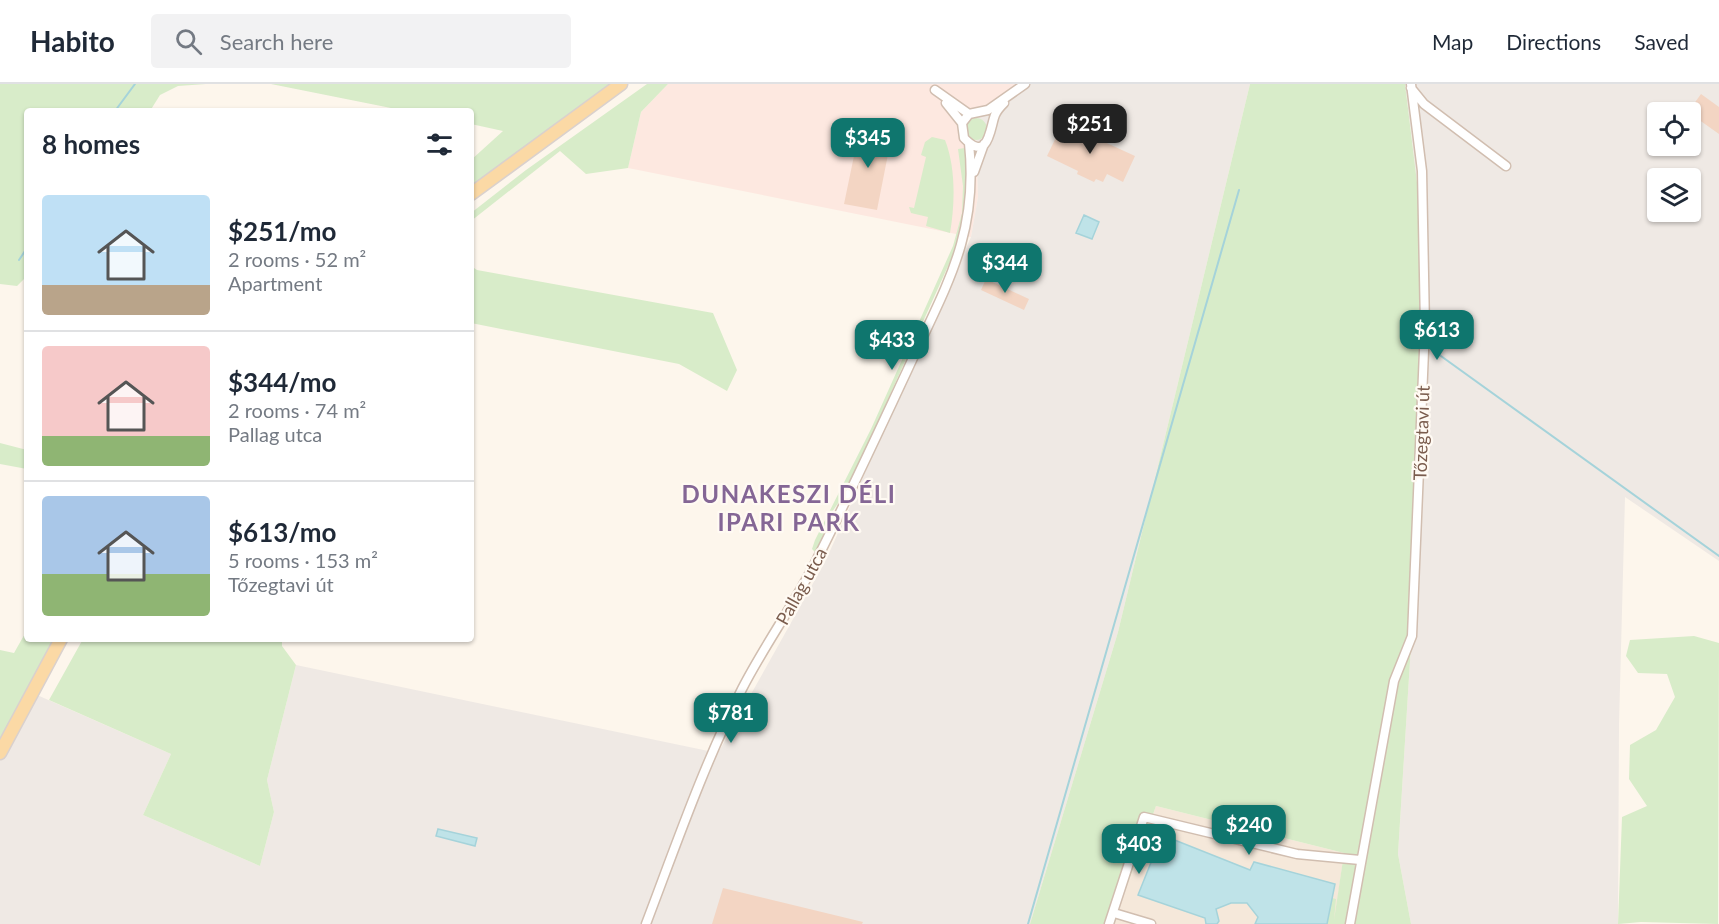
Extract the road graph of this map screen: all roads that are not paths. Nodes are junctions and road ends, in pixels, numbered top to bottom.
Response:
1 (621, 84) edge
2 (1025, 84) edge
3 (1411, 86) edge
4 (933, 87) edge
5 (1008, 98) junction
6 (973, 114) junction
7 (962, 123) junction
8 (992, 127) junction
9 (969, 143) junction
10 (984, 144) junction
11 (1506, 166) dead end
12 (972, 178) junction
13 (474, 192) edge
14 (59, 642) edge
15 (0, 753) edge
16 (1360, 860) junction
17 (1114, 913) junction
18 (646, 924) edge
19 (1109, 924) edge
20 (1151, 924) edge
21 (1350, 924) edge

1 - 13 main road
2 - 5 street
3 - 11 street
3 - 16 street, Tőzegtavi út
4 - 6 street
4 - 7 street
5 - 6 street
5 - 8 street
6 - 7 street
6 - 8 street
7 - 9 street
8 - 10 street
9 - 10 street
9 - 12 street, Pallag utca
10 - 12 street, Pallag utca
12 - 18 street, Pallag utca
14 - 15 main road
16 - 17 street
16 - 21 street, Tőzegtavi út
17 - 19 street
17 - 20 street

